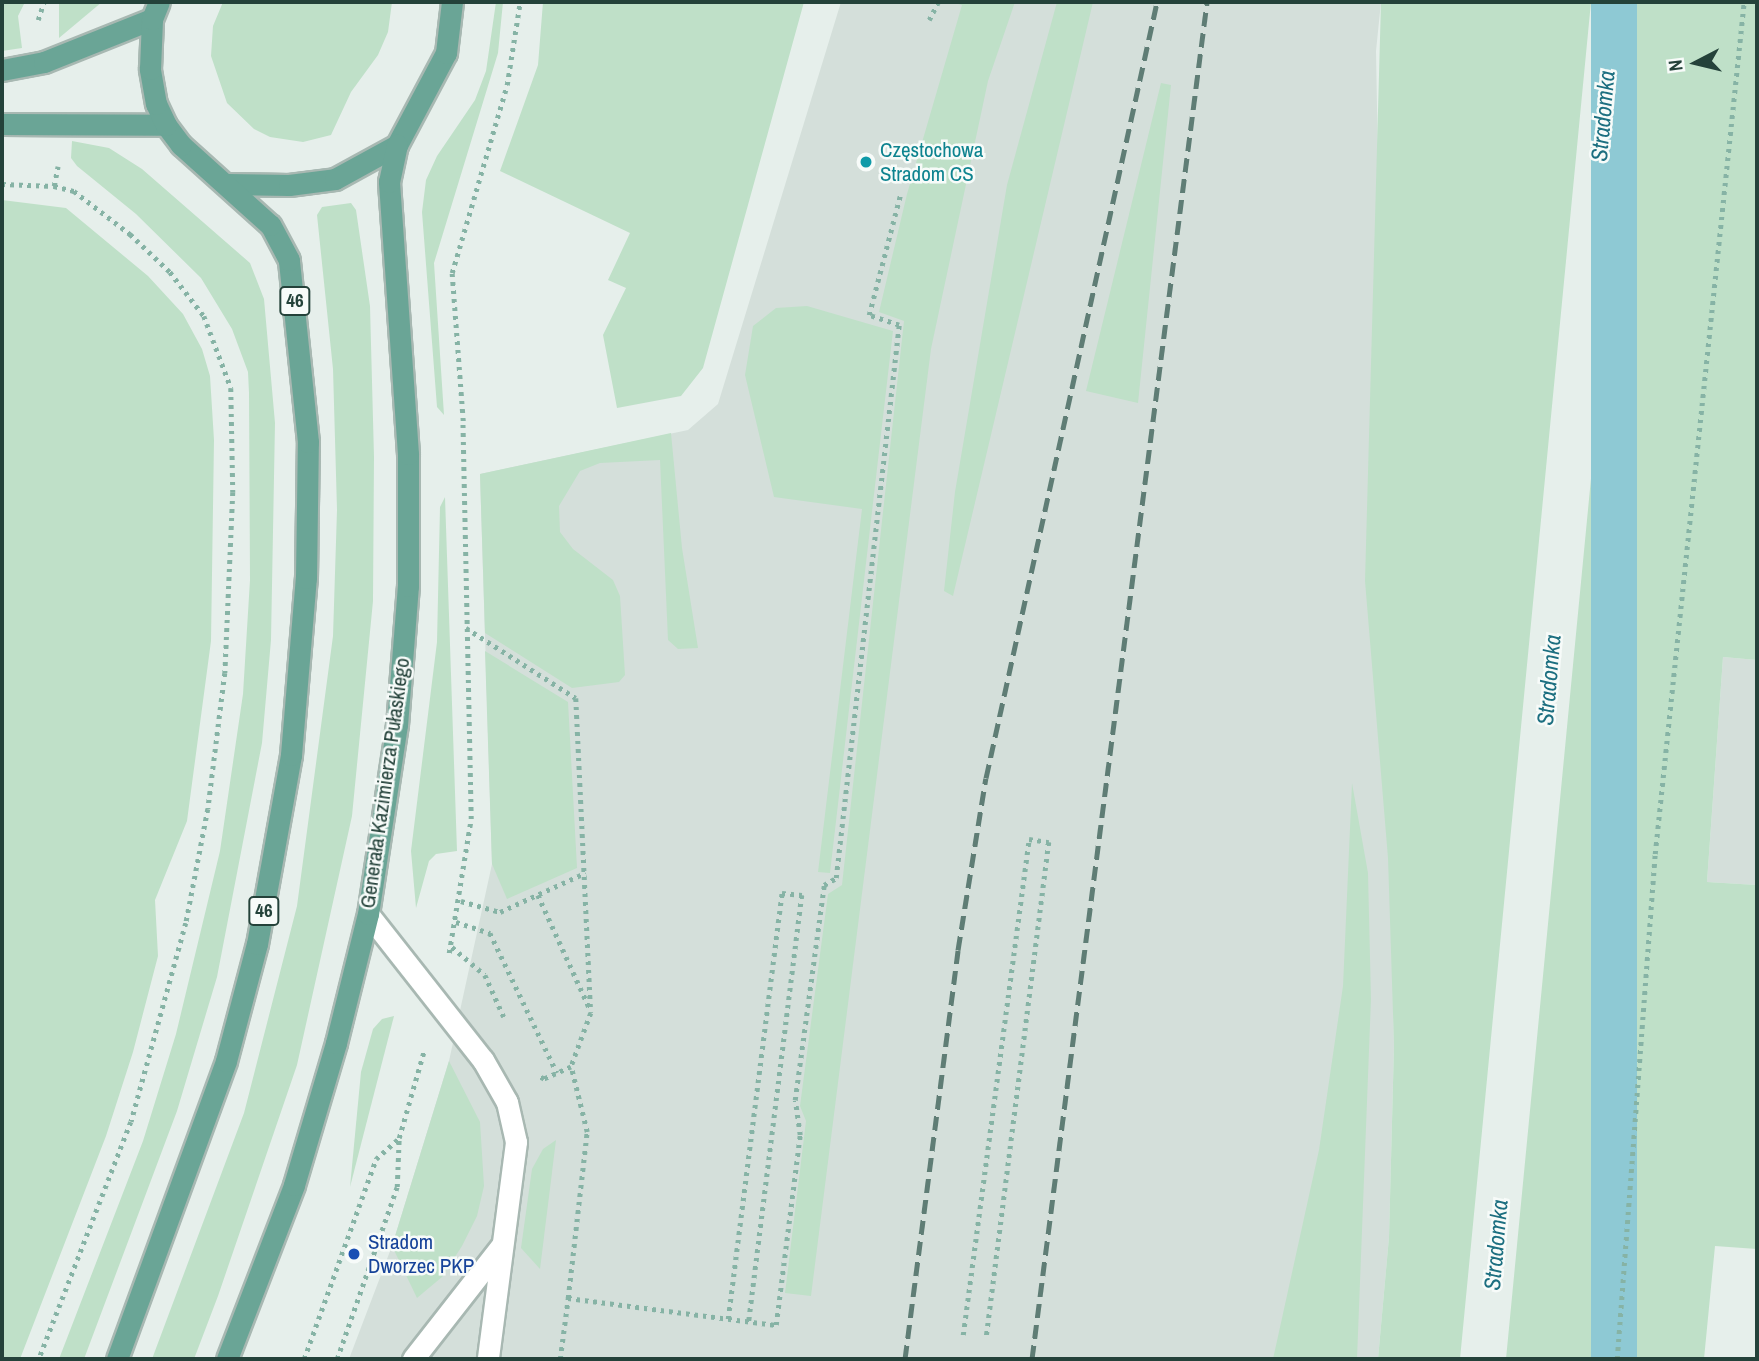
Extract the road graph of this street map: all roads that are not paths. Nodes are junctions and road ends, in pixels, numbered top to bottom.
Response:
1 (452, 2) edge
2 (156, 11) edge
3 (2, 70) edge
4 (2, 124) edge
5 (166, 125) junction
6 (397, 145) junction
7 (227, 184) junction
8 (368, 914) junction
9 (504, 1242) junction
10 (117, 1359) edge
11 (228, 1359) edge
12 (413, 1359) edge
13 (488, 1359) edge

1 - 6 main road
2 - 3 main road
2 - 5 main road, 46
4 - 5 main road
5 - 7 main road, 46
6 - 7 main road
6 - 8 main road, Generała Kazimierza Pułaskiego
7 - 10 main road, 46
8 - 9 lane
8 - 11 main road, Generała Kazimierza Pułaskiego
9 - 12 lane
9 - 13 lane

